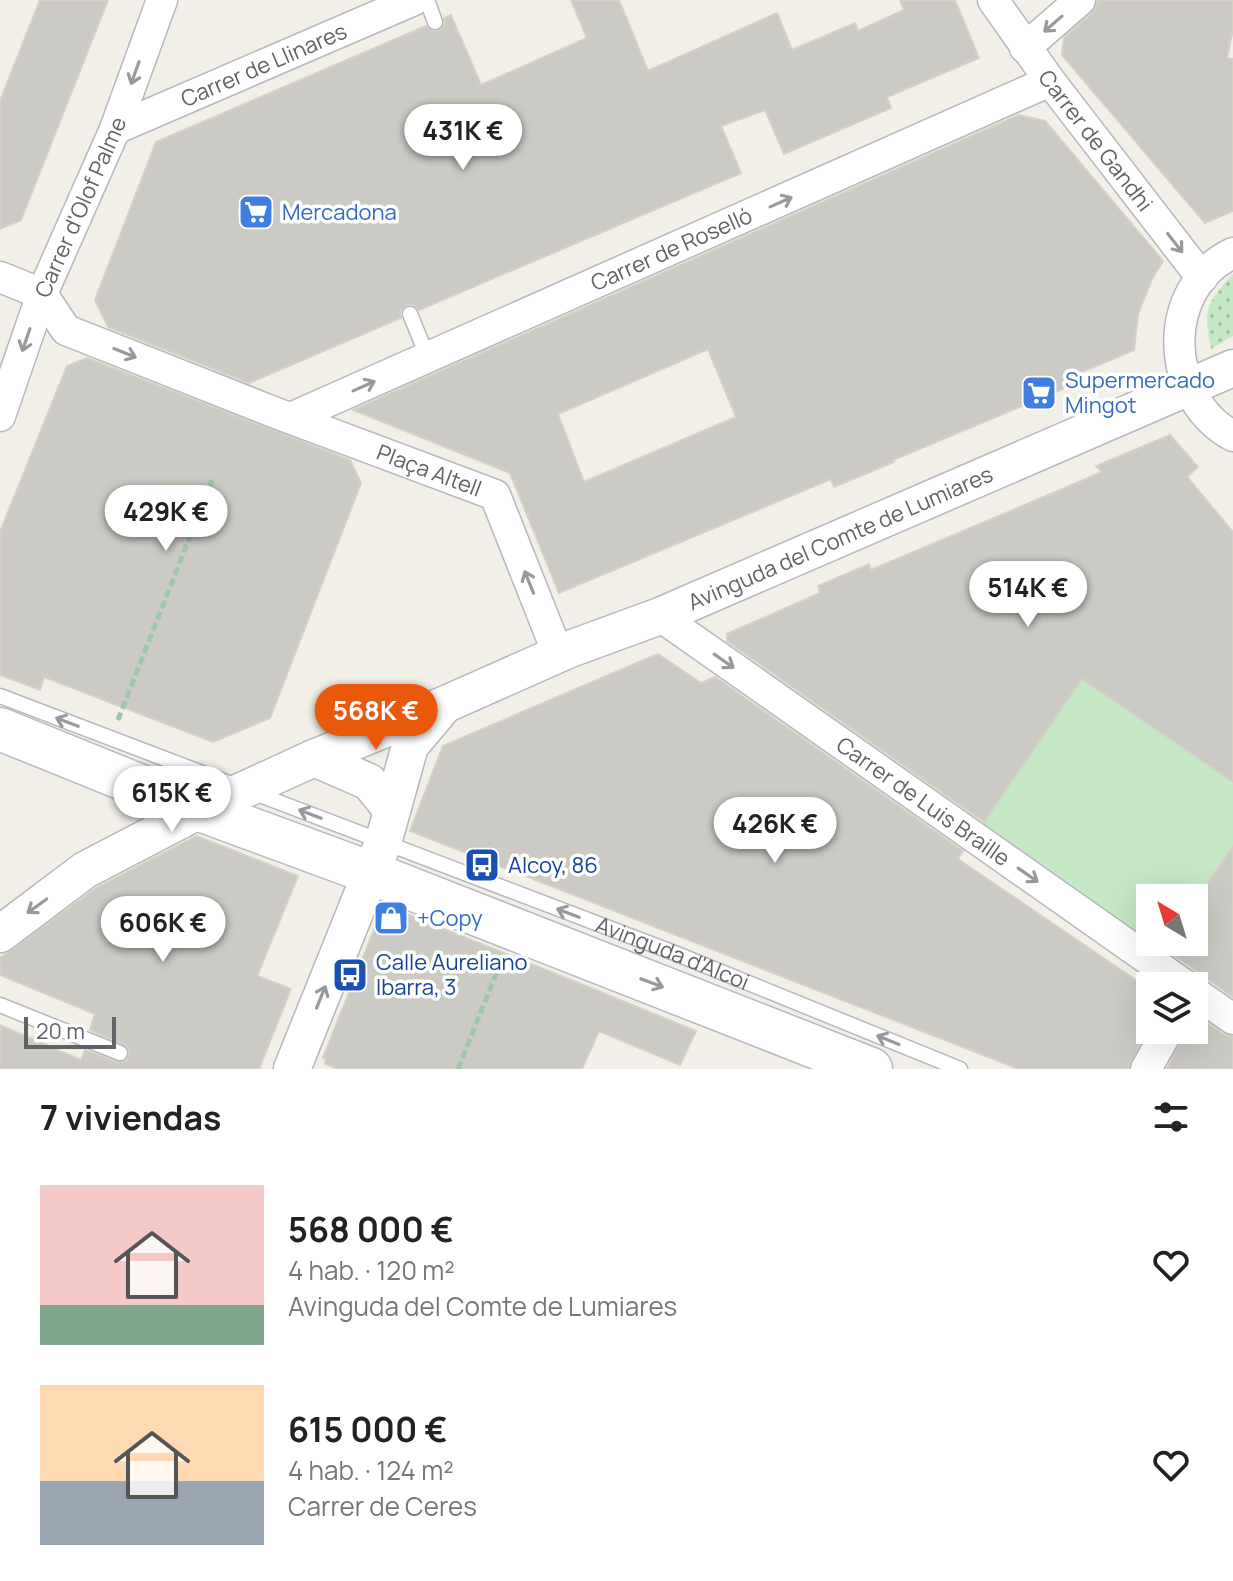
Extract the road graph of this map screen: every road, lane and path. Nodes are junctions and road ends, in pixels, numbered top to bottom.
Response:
1 (162, 0) edge
2 (414, 0) edge
3 (427, 0) edge
4 (993, 0) edge
5 (1080, 0) edge
6 (435, 22) dead end
7 (1025, 48) junction
8 (1050, 81) junction
9 (115, 129) junction
10 (1233, 253) edge
11 (0, 277) edge
12 (1202, 278) junction
13 (42, 294) junction
14 (410, 314) dead end
15 (428, 358) junction
16 (1233, 368) edge
17 (1187, 388) junction
18 (0, 416) edge
19 (293, 417) junction
20 (1233, 436) edge
21 (212, 480) dead end
22 (660, 616) junction
23 (558, 654) junction
24 (0, 696) edge
25 (446, 704) junction
26 (0, 729) edge
27 (113, 733) dead end
28 (314, 758) junction
29 (245, 789) junction
30 (200, 810) junction
31 (382, 841) junction
32 (0, 934) edge
33 (507, 947) dead end
34 (1166, 972) edge
35 (1208, 1002) edge
36 (0, 1005) edge
37 (1233, 1019) edge
38 (1160, 1044) edge
39 (120, 1053) dead end
40 (292, 1069) edge
41 (458, 1069) edge
42 (871, 1069) edge
43 (960, 1069) edge
44 (1146, 1069) edge

1 -> 9 street, Carrer d'Olof Palme
2 - 9 street, Carrer de Llinares
3 - 6 lane
4 - 7 street, Carrer de Gandhi
5 -> 7 street
7 - 8 street, Carrer de Gandhi
8 -> 12 street, Carrer de Gandhi
15 -> 8 street, Carrer de Roselló
9 - 13 street, Carrer d'Olof Palme
10 - 12 street
11 - 13 street
12 - 17 street
13 -> 18 street, Carrer d'Olof Palme
13 -> 19 street, Plaça Altell
14 - 15 lane
19 -> 15 street, Carrer de Roselló
16 - 17 street, Avinguda del Comte de Lumiares
17 - 20 street
17 - 22 street, Avinguda del Comte de Lumiares
23 -> 19 street, Plaça Altell
21 - 27 path
22 - 23 street, Avinguda del Comte de Lumiares
22 -> 34 street, Carrer de Luis Braille
23 - 25 street, Avinguda del Comte de Lumiares
29 -> 24 lane
25 - 28 street, Avinguda del Comte de Lumiares
25 - 31 street, Avinguda del Comte de Lumiares
26 - 30 main road
28 - 29 street, Avinguda del Comte de Lumiares
28 - 31 street
29 - 30 street, Avinguda del Comte de Lumiares
31 -> 29 lane
30 - 31 main road
30 -> 32 street, Avinguda del Comte de Lumiares
40 -> 31 street, Avinguda del Comte de Lumiares
31 -> 42 main road, Avinguda d'Alcoi
43 -> 31 lane, Avinguda d'Alcoi
33 - 41 path
35 - 37 street
36 - 39 lane
38 - 44 street

